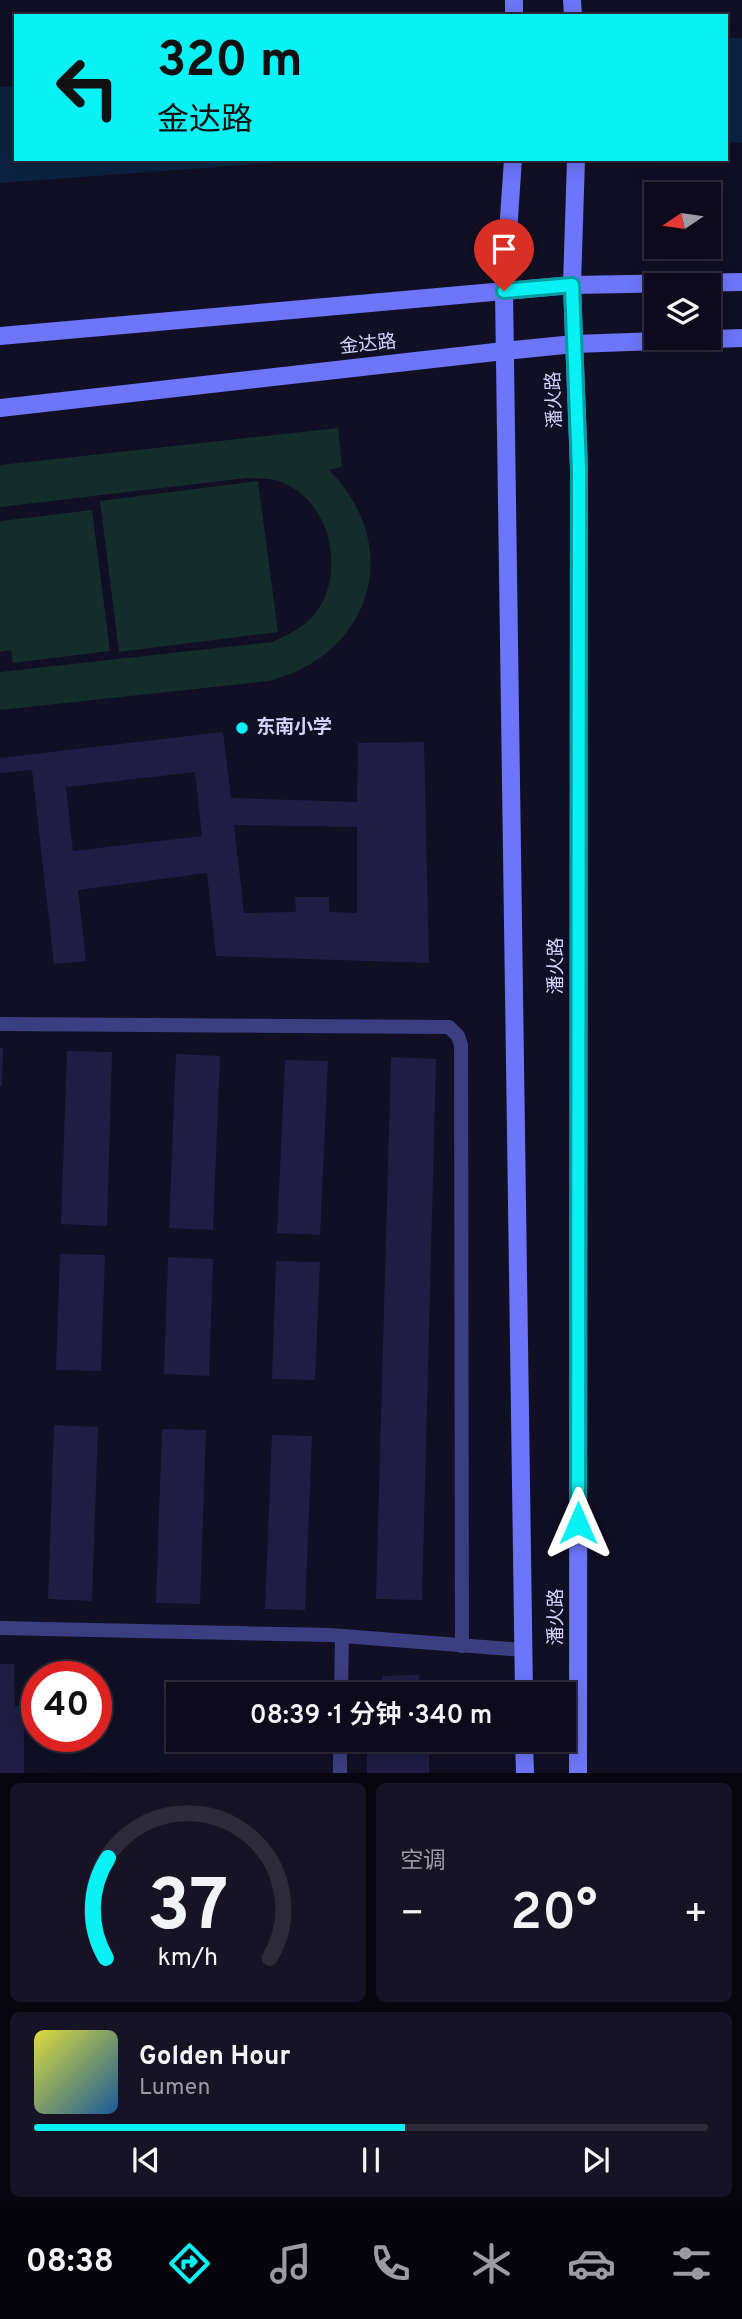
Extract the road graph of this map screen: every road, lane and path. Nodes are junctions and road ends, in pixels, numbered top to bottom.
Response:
1 (513, 161) edge
2 (576, 161) edge
3 (742, 282) edge
4 (572, 285) junction
5 (504, 291) junction
6 (0, 335) edge
7 (742, 338) edge
8 (575, 344) junction
9 (504, 351) junction
10 (0, 408) edge
11 (0, 1024) edge
12 (0, 1628) edge
13 (342, 1636) junction
14 (462, 1646) junction
15 (523, 1650) junction
16 (341, 1682) edge
17 (524, 1682) edge
18 (340, 1752) edge
19 (524, 1752) edge
20 (340, 1773) edge
21 (525, 1773) edge
22 (578, 1773) edge

1 - 5 street, 潘火路
2 - 4 street, 潘火路
3 - 4 street
4 - 5 street
4 - 8 street, 潘火路
5 - 6 street
5 - 9 street, 潘火路
7 - 8 street, 金达路
8 - 9 street, 金达路
8 - 22 street, 潘火路
9 - 10 street, 金达路
9 - 15 street, 潘火路
11 - 14 lane
12 - 13 lane
13 - 14 lane
13 - 16 lane
14 - 15 lane
15 - 17 street, 潘火路
18 - 20 lane
19 - 21 street

